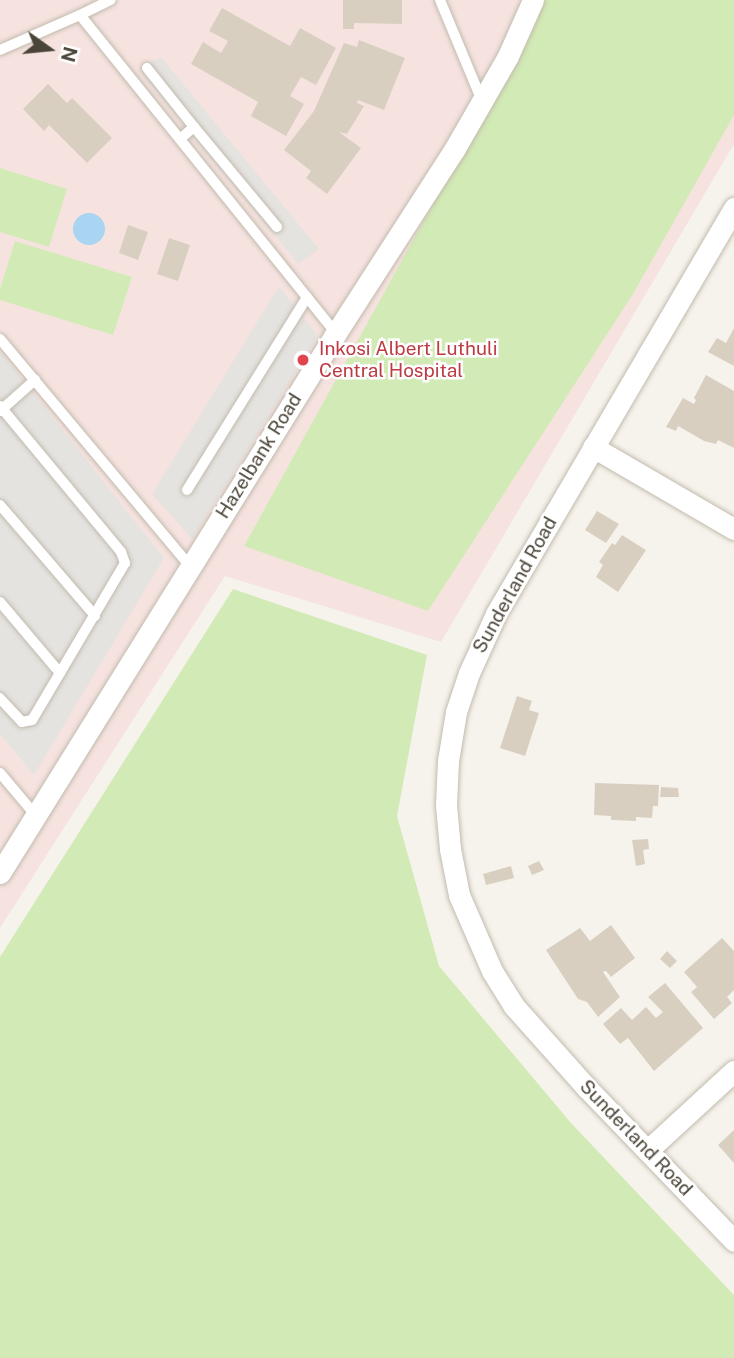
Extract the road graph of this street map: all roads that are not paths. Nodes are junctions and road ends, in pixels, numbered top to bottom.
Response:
1 (440, 0) edge
2 (533, 0) edge
3 (108, 1) edge
4 (80, 15) junction
5 (0, 50) edge
6 (147, 68) dead end
7 (482, 101) junction
8 (194, 127) junction
9 (180, 139) junction
10 (734, 208) edge
11 (277, 227) dead end
12 (307, 297) junction
13 (335, 333) junction
14 (0, 340) edge
15 (34, 380) junction
16 (1, 409) edge
17 (593, 447) junction
18 (187, 490) dead end
19 (0, 505) edge
20 (734, 529) edge
21 (190, 566) junction
22 (0, 602) edge
23 (95, 615) junction
24 (60, 673) junction
25 (0, 698) edge
26 (0, 773) edge
27 (37, 817) junction
28 (0, 873) edge
29 (734, 1071) edge
30 (648, 1150) junction
31 (734, 1241) edge

1 - 7 lane
2 - 7 street, Hazelbank Road
3 - 4 lane
4 - 5 lane
4 - 9 lane
6 - 8 lane
7 - 13 street, Hazelbank Road
8 - 9 lane
8 - 11 lane
9 - 12 lane
10 - 17 street, Sunderland Road
12 - 13 lane
12 - 18 lane
13 - 21 street, Hazelbank Road
14 - 15 lane
15 - 16 lane
15 - 21 lane
16 - 23 lane
17 - 20 street
17 - 30 street, Sunderland Road
19 - 23 lane
21 - 27 street, Hazelbank Road
22 - 24 lane
23 - 24 lane
24 - 25 lane
26 - 27 lane
27 - 28 street, Hazelbank Road
29 - 30 street
30 - 31 street, Sunderland Road

